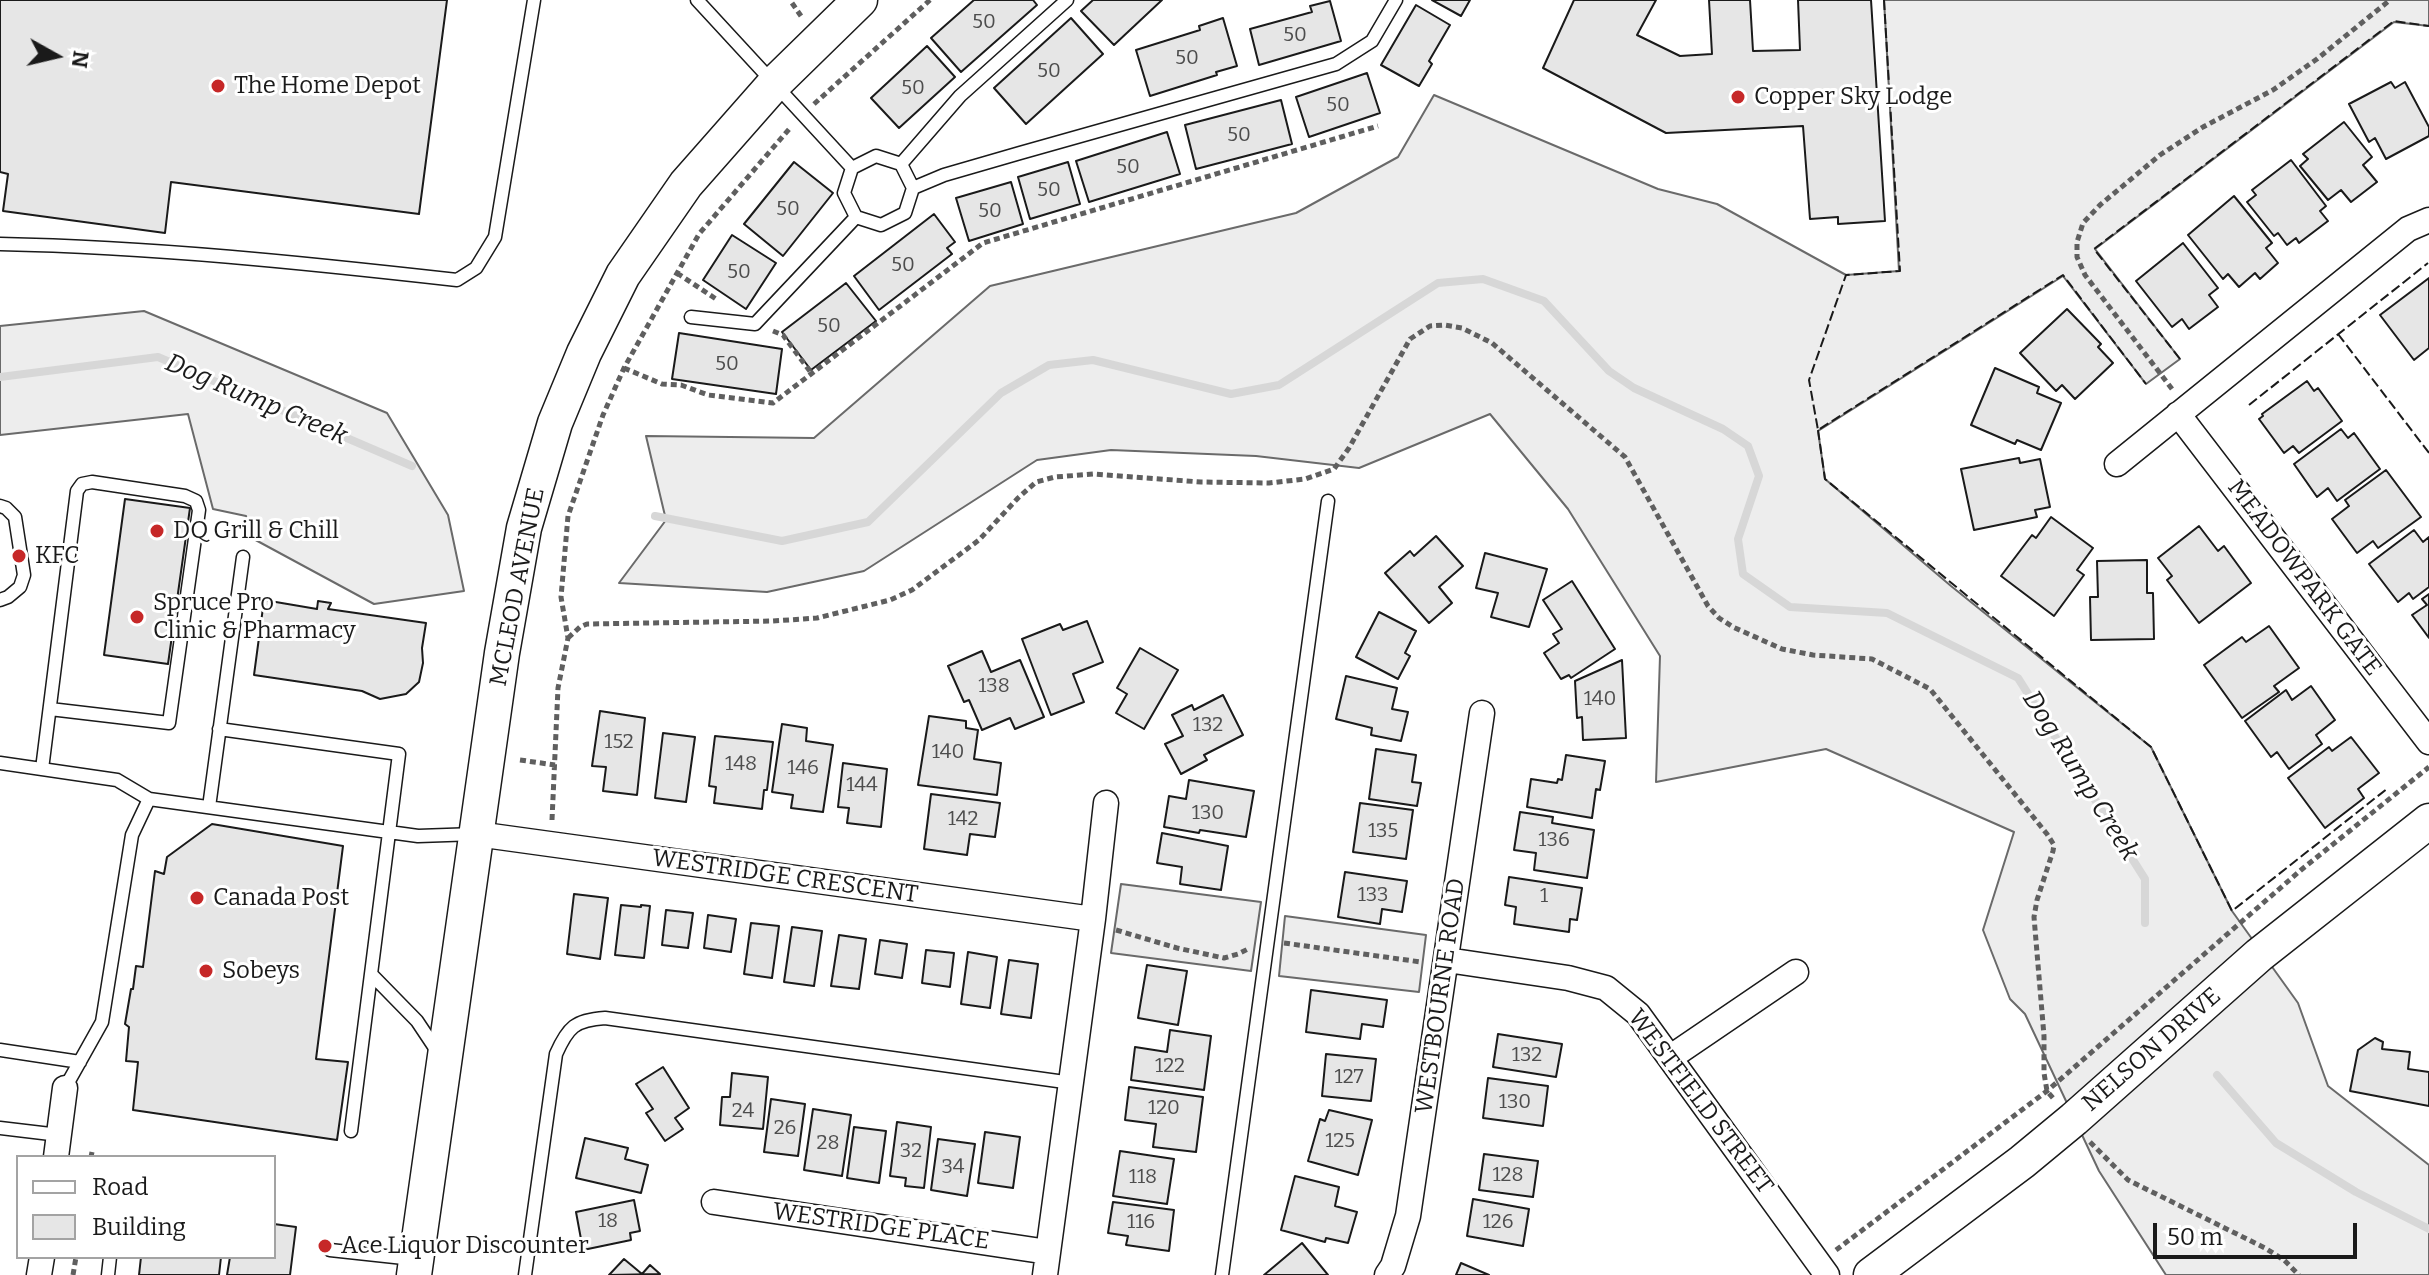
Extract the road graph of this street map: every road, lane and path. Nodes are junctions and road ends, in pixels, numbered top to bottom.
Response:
1 (534, 0) edge
2 (697, 0) edge
3 (860, 0) edge
4 (930, 0) edge
5 (1067, 0) edge
6 (1396, 0) edge
7 (2390, 0) edge
8 (792, 3) dead end
9 (801, 16) dead end
10 (842, 59) dead end
11 (850, 71) junction
12 (775, 83) junction
13 (803, 114) junction
14 (1378, 126) dead end
15 (901, 164) junction
16 (852, 168) junction
17 (913, 188) junction
18 (856, 217) junction
19 (2429, 220) edge
20 (0, 244) edge
21 (691, 317) dead end
22 (624, 368) junction
23 (2182, 411) junction
24 (2117, 464) dead end
25 (1328, 501) dead end
26 (0, 506) edge
27 (243, 557) dead end
28 (0, 600) edge
29 (568, 638) junction
30 (50, 709) junction
31 (1482, 713) dead end
32 (219, 729) junction
33 (2429, 742) edge
34 (520, 760) dead end
35 (0, 763) edge
36 (555, 765) junction
37 (2429, 767) edge
38 (42, 769) junction
39 (149, 799) junction
40 (1106, 803) dead end
41 (209, 807) junction
42 (2429, 821) edge
43 (389, 832) junction
44 (477, 834) junction
45 (550, 845) junction
46 (1093, 919) junction
47 (1447, 960) junction
48 (1796, 972) dead end
49 (371, 974) junction
50 (0, 1050) edge
51 (1671, 1057) junction
52 (80, 1062) junction
53 (445, 1062) junction
54 (1072, 1083) junction
55 (65, 1088) joint
56 (2047, 1091) junction
57 (2074, 1119) junction
58 (0, 1128) edge
59 (351, 1131) dead end
60 (57, 1146) edge
61 (714, 1202) dead end
62 (1844, 1244) dead end
63 (330, 1250) dead end
64 (1047, 1264) edge
65 (415, 1267) edge
66 (525, 1275) edge
67 (1222, 1275) edge
68 (1387, 1275) edge
69 (1827, 1275) edge
70 (1871, 1275) edge
71 (2299, 1275) edge

1 - 20 lane
2 - 12 lane
3 - 12 street, MCLEOD AVENUE
4 - 11 path
5 - 15 lane
6 - 17 lane
7 - 23 path
8 - 9 path
10 - 11 path
11 - 13 path
12 - 13 lane
12 - 44 street, MCLEOD AVENUE
13 - 16 lane
13 - 22 path
14 - 22 path
15 - 16 lane
15 - 17 lane
16 - 18 lane
17 - 18 lane
18 - 21 lane
19 - 23 street
22 - 29 path
23 - 24 street
23 - 33 street, MEADOWPARK GATE
25 - 67 lane
26 - 28 lane
27 - 32 lane
29 - 36 path
29 - 56 path
30 - 30 lane
30 - 38 lane
31 - 47 street, WESTBOURNE ROAD
32 - 41 lane
32 - 43 lane
34 - 36 path
35 - 38 lane
36 - 45 path
37 - 56 path
38 - 39 lane
39 - 41 lane
39 - 52 lane
40 - 46 street
41 - 43 lane
42 - 57 street, NELSON DRIVE
43 - 44 lane
43 - 49 lane
44 - 45 street, WESTRIDGE CRESCENT
44 - 53 street, MCLEOD AVENUE
45 - 46 street, WESTRIDGE CRESCENT
46 - 54 street
47 - 51 street, WESTFIELD STREET
47 - 68 street, WESTBOURNE ROAD
48 - 51 street
49 - 53 lane
49 - 59 lane
50 - 52 lane
51 - 69 street, WESTFIELD STREET
52 - 55 lane
53 - 65 street, MCLEOD AVENUE
54 - 64 street
54 - 66 lane
55 - 60 street
56 - 57 path
56 - 62 path
57 - 70 street, NELSON DRIVE
57 - 71 path
58 - 60 lane
61 - 64 street, WESTRIDGE PLACE
63 - 65 lane

